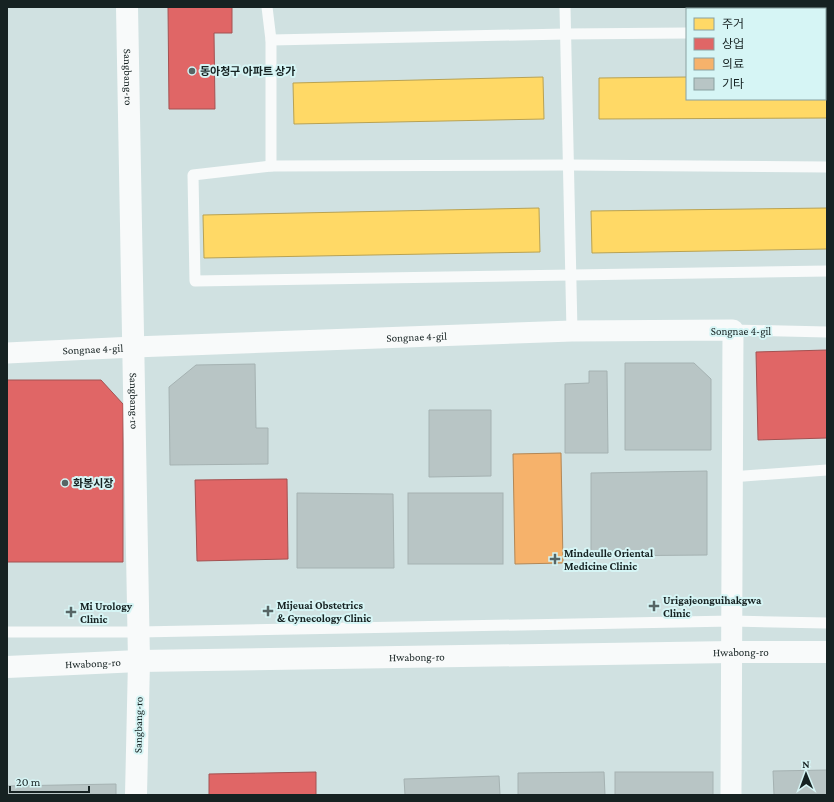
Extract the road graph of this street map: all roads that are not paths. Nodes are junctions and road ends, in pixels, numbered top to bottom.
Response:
1 (127, 7) edge
2 (267, 7) edge
3 (565, 7) edge
4 (686, 33) edge
5 (565, 34) junction
6 (271, 40) junction
7 (568, 165) junction
8 (271, 166) junction
9 (827, 167) edge
10 (827, 271) edge
11 (571, 275) junction
12 (733, 330) junction
13 (572, 331) junction
14 (827, 332) edge
15 (134, 347) junction
16 (7, 354) edge
17 (827, 470) edge
18 (731, 477) junction
19 (732, 621) junction
20 (827, 623) edge
21 (7, 632) edge
22 (139, 632) junction
23 (732, 652) junction
24 (827, 652) edge
25 (139, 661) junction
26 (7, 667) edge
27 (136, 795) edge
28 (731, 795) edge

1 - 15 street, Sangbang-ro
2 - 6 lane
3 - 5 lane
4 - 5 lane
5 - 6 lane
5 - 7 lane
6 - 8 lane
7 - 8 lane
7 - 9 lane
7 - 11 lane
8 - 11 lane
10 - 11 lane
11 - 13 lane
12 - 13 street, Songnae 4-gil
12 - 14 lane, Songnae 4-gil
12 - 18 street
13 - 15 street, Songnae 4-gil
15 - 16 street, Songnae 4-gil
15 - 22 street, Sangbang-ro
17 - 18 lane
18 - 19 street
19 - 20 lane
19 - 22 lane
19 - 23 street
21 - 22 lane
22 - 25 street, Sangbang-ro
23 - 24 street, Hwabong-ro
23 - 25 street, Hwabong-ro
23 - 28 street
25 - 26 street, Hwabong-ro
25 - 27 street, Sangbang-ro

